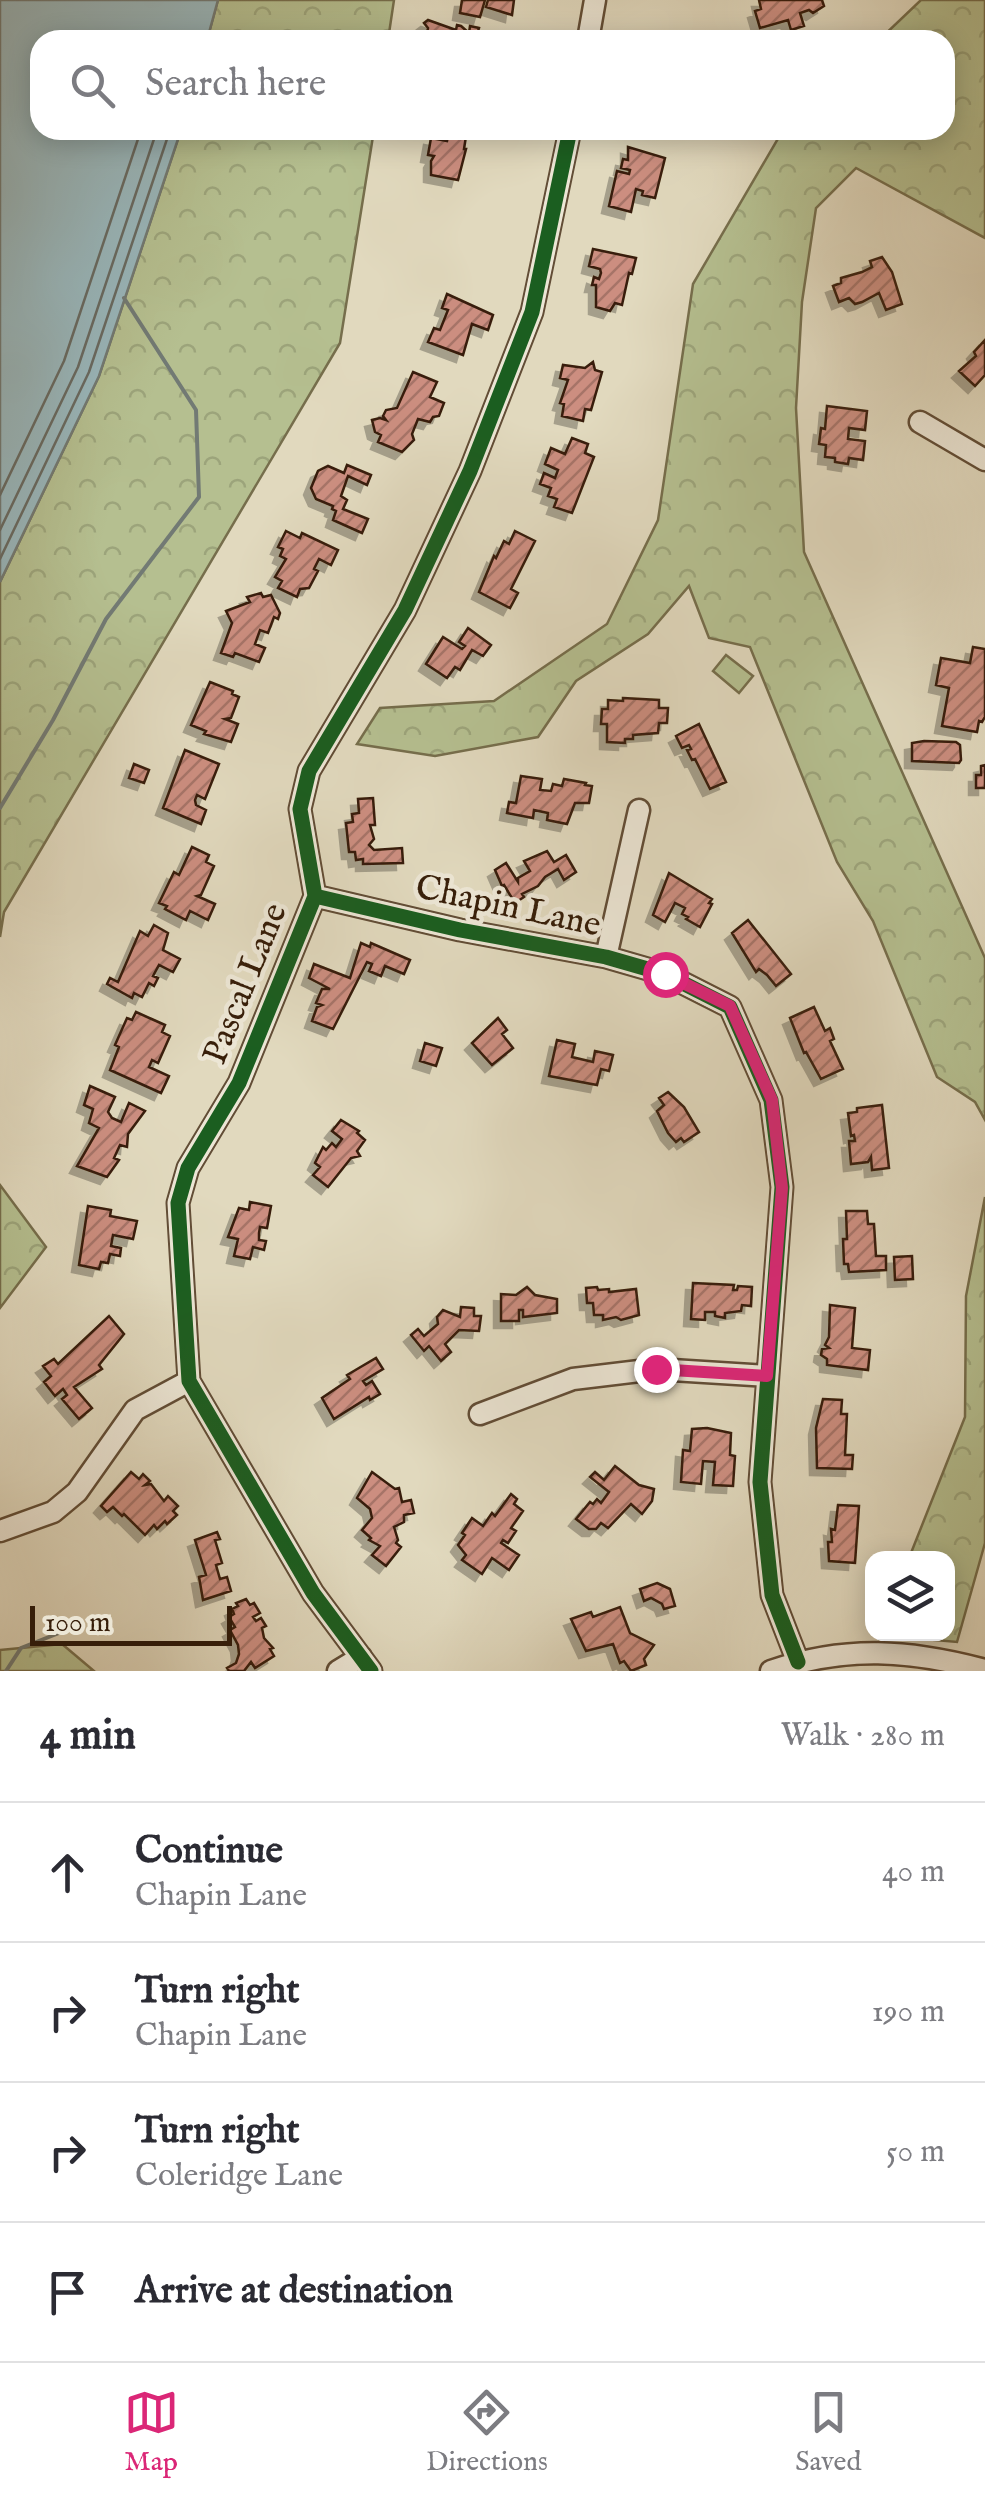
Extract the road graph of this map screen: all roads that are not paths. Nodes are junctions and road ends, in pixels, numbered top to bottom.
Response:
1 (596, 0) edge
2 (590, 30) edge
3 (568, 140) edge
4 (920, 422) dead end
5 (985, 460) edge
6 (639, 810) dead end
7 (315, 896) junction
8 (606, 957) junction
9 (767, 1376) junction
10 (189, 1382) junction
11 (480, 1414) dead end
12 (0, 1531) edge
13 (798, 1662) junction
14 (366, 1664) edge
15 (985, 1670) edge
16 (338, 1671) edge
17 (771, 1671) edge

1 - 2 street
3 - 7 street, Pascal Lane
4 - 5 street
6 - 8 street
7 - 8 street, Chapin Lane
7 - 10 street, Pascal Lane
8 - 9 street, Chapin Lane
9 - 11 street
9 - 13 street, Chapin Lane
10 - 12 street
10 - 14 street, Pascal Lane
13 - 15 street
13 - 17 street
14 - 16 street

